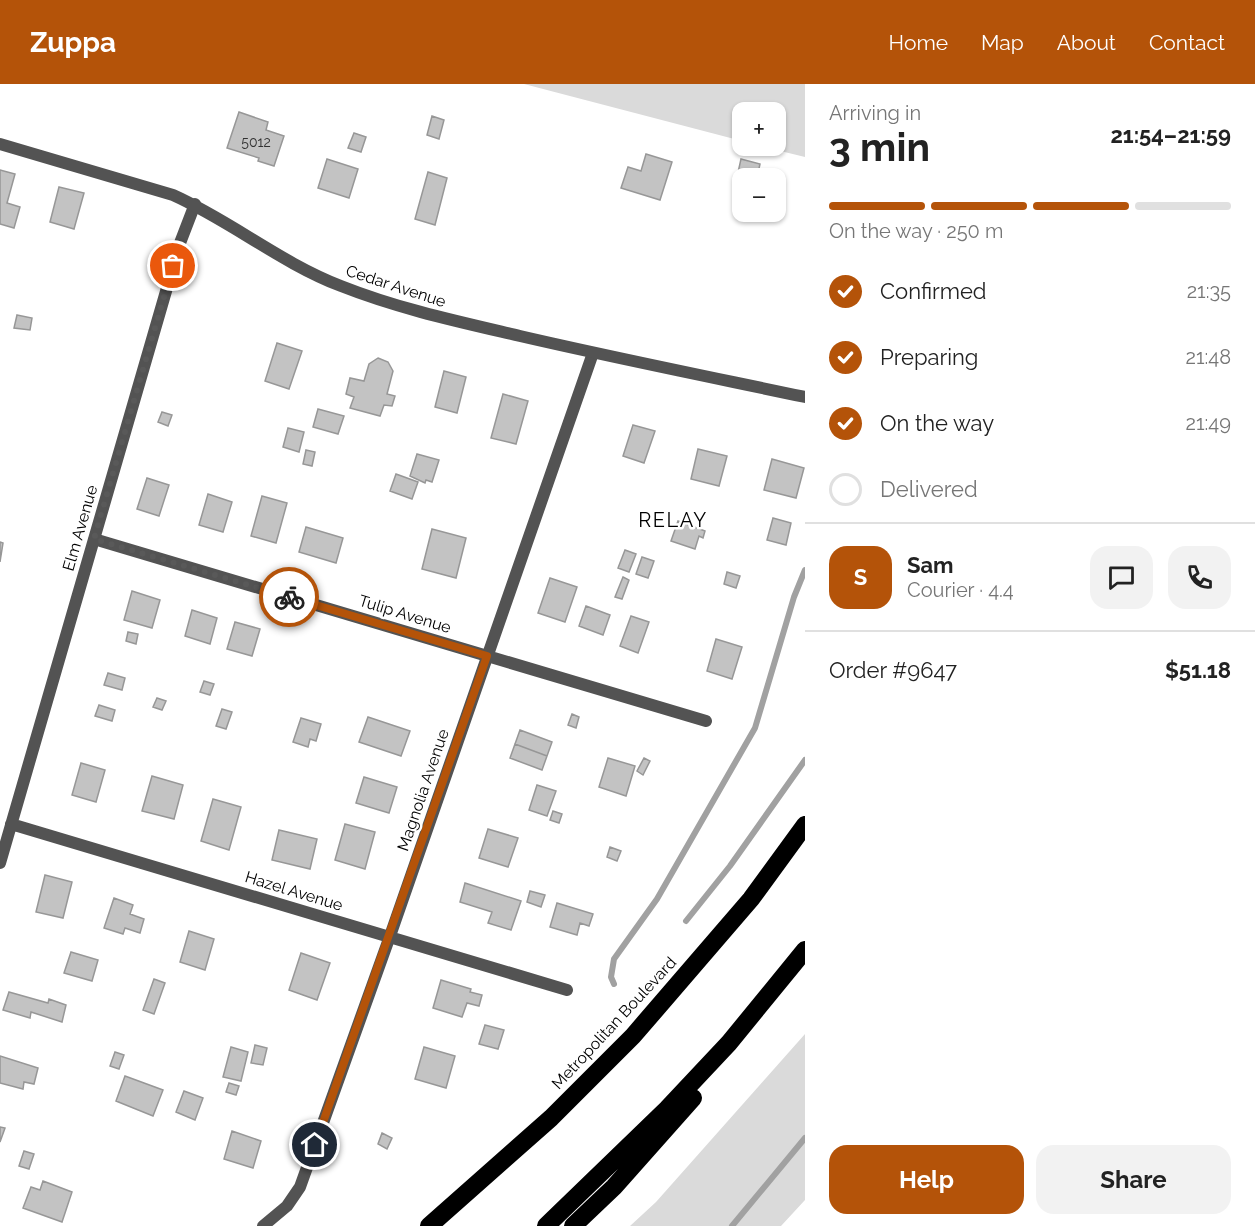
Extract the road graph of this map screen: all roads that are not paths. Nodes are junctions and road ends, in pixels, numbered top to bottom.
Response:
1 (0, 144) edge
2 (195, 204) junction
3 (592, 353) junction
4 (805, 397) edge
5 (94, 539) junction
6 (487, 656) junction
7 (706, 720) dead end
8 (11, 824) junction
9 (805, 825) edge
10 (0, 862) edge
11 (390, 936) junction
12 (805, 950) edge
13 (567, 990) dead end
14 (482, 1179) junction
15 (263, 1226) edge
16 (420, 1226) edge
17 (429, 1226) edge
18 (546, 1226) edge
19 (573, 1226) edge

1 - 2 street, Cedar Avenue
2 - 3 street, Cedar Avenue
2 - 5 street, Elm Avenue
3 - 4 street, Cedar Avenue
3 - 6 street, Magnolia Avenue
5 - 6 street, Tulip Avenue
5 - 8 street, Elm Avenue
6 - 7 street, Tulip Avenue
6 - 11 street, Magnolia Avenue
8 - 10 street, Elm Avenue
8 - 11 street, Hazel Avenue
9 - 14 highway, Metropolitan Boulevard
11 - 13 street, Hazel Avenue
11 - 15 street, Magnolia Avenue
12 - 18 highway
12 - 19 highway
14 - 16 highway
14 - 17 highway, Metropolitan Boulevard

